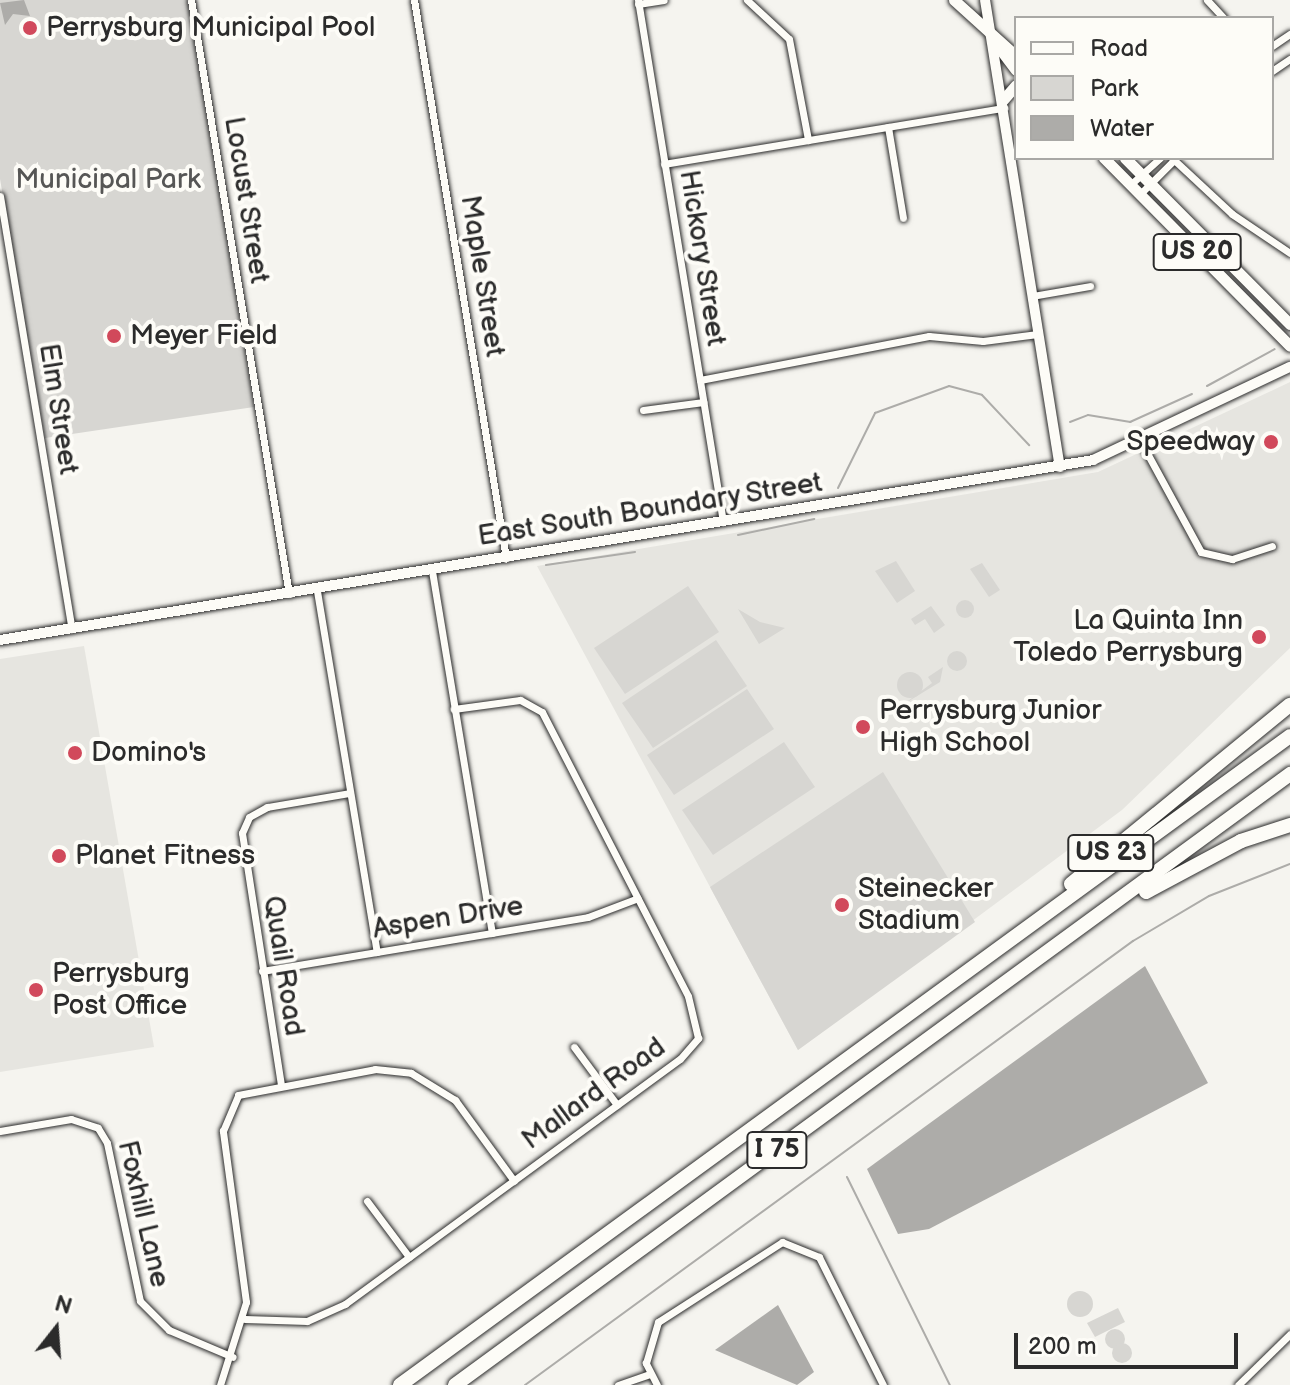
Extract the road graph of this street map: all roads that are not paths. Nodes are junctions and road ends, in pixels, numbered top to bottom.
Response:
1 (191, 0) edge
2 (414, 0) edge
3 (664, 0) edge
4 (747, 0) edge
5 (954, 0) edge
6 (972, 0) edge
7 (985, 0) edge
8 (1207, 0) edge
9 (638, 2) edge
10 (1222, 16) edge
11 (991, 37) junction
12 (1014, 54) edge
13 (1014, 67) edge
14 (1014, 88) edge
15 (1003, 105) junction
16 (888, 127) junction
17 (808, 140) junction
18 (1106, 160) edge
19 (1127, 160) edge
20 (1159, 160) edge
21 (1173, 160) edge
22 (1175, 160) edge
23 (664, 164) junction
24 (1146, 179) junction
25 (1130, 185) junction
26 (1140, 194) junction
27 (0, 196) edge
28 (903, 218) dead end
29 (1290, 253) edge
30 (1090, 286) dead end
31 (1032, 296) junction
32 (1290, 324) edge
33 (1038, 334) junction
34 (1290, 346) edge
35 (1290, 367) edge
36 (700, 380) junction
37 (703, 402) junction
38 (643, 410) dead end
39 (1141, 442) junction
40 (1060, 467) junction
41 (723, 522) junction
42 (1272, 546) dead end
43 (506, 558) junction
44 (432, 571) junction
45 (317, 591) junction
46 (289, 596) junction
47 (72, 629) junction
48 (0, 640) edge
49 (1290, 705) edge
50 (454, 709) junction
51 (1290, 736) edge
52 (1290, 774) edge
53 (350, 793) junction
54 (1290, 825) edge
55 (638, 898) junction
56 (1100, 916) junction
57 (492, 933) junction
58 (377, 952) junction
59 (262, 971) junction
60 (930, 998) junction
61 (574, 1047) dead end
62 (281, 1085) junction
63 (617, 1105) junction
64 (0, 1131) edge
65 (514, 1181) junction
66 (367, 1201) dead end
67 (409, 1257) junction
68 (245, 1319) junction
69 (1290, 1334) edge
70 (233, 1357) junction
71 (650, 1374) junction
72 (220, 1385) edge
73 (400, 1385) edge
74 (455, 1385) edge
75 (618, 1385) edge
76 (657, 1385) edge
77 (883, 1385) edge
78 (1238, 1385) edge

1 - 46 street, Locust Street
2 - 43 street, Maple Street
3 - 9 street
4 - 17 street
5 - 6 main road
5 - 11 main road
7 - 11 street
8 - 10 street
9 - 23 street, Hickory Street
11 - 12 main road
11 - 13 main road
11 - 15 street
14 - 15 main road
15 - 16 street
15 - 31 street
16 - 17 street
16 - 28 street
17 - 23 street
18 - 25 main road, US 20
19 - 24 main road, US 20
20 - 24 street
21 - 24 street
22 - 29 street
23 - 36 street, Hickory Street
24 - 25 street
24 - 26 street
24 - 32 main road, US 20
25 - 26 main road, US 20
26 - 34 main road, US 20
27 - 47 street, Elm Street
30 - 31 street
31 - 33 street
33 - 36 street
33 - 40 street
35 - 39 street, East South Boundary Street
36 - 37 street, Hickory Street
37 - 38 street
37 - 41 street, Hickory Street
39 - 40 street, East South Boundary Street
39 - 42 street
40 - 41 street, East South Boundary Street
41 - 43 street, East South Boundary Street
43 - 44 street, East South Boundary Street
44 - 45 street, East South Boundary Street
44 - 50 street
45 - 46 street, East South Boundary Street
45 - 53 street
46 - 47 street, East South Boundary Street
47 - 48 street, East South Boundary Street
49 - 60 highway, US 23
50 - 55 street, Mallard Road
50 - 57 street
51 - 60 highway, I 75
52 - 56 highway, I 75
53 - 58 street
53 - 59 street, Quail Road
54 - 56 highway, US 23
55 - 57 street, Aspen Drive
55 - 63 street, Mallard Road
56 - 74 highway, I 75
57 - 58 street, Aspen Drive
58 - 59 street, Aspen Drive
59 - 62 street, Quail Road
60 - 73 highway, I 75
61 - 63 street
62 - 65 street
62 - 68 street
63 - 65 street, Mallard Road
64 - 70 street, Foxhill Lane
65 - 67 street, Mallard Road
66 - 67 street
67 - 68 street, Mallard Road
68 - 70 street
69 - 78 street
70 - 72 street
71 - 75 street
71 - 76 street
71 - 77 street

